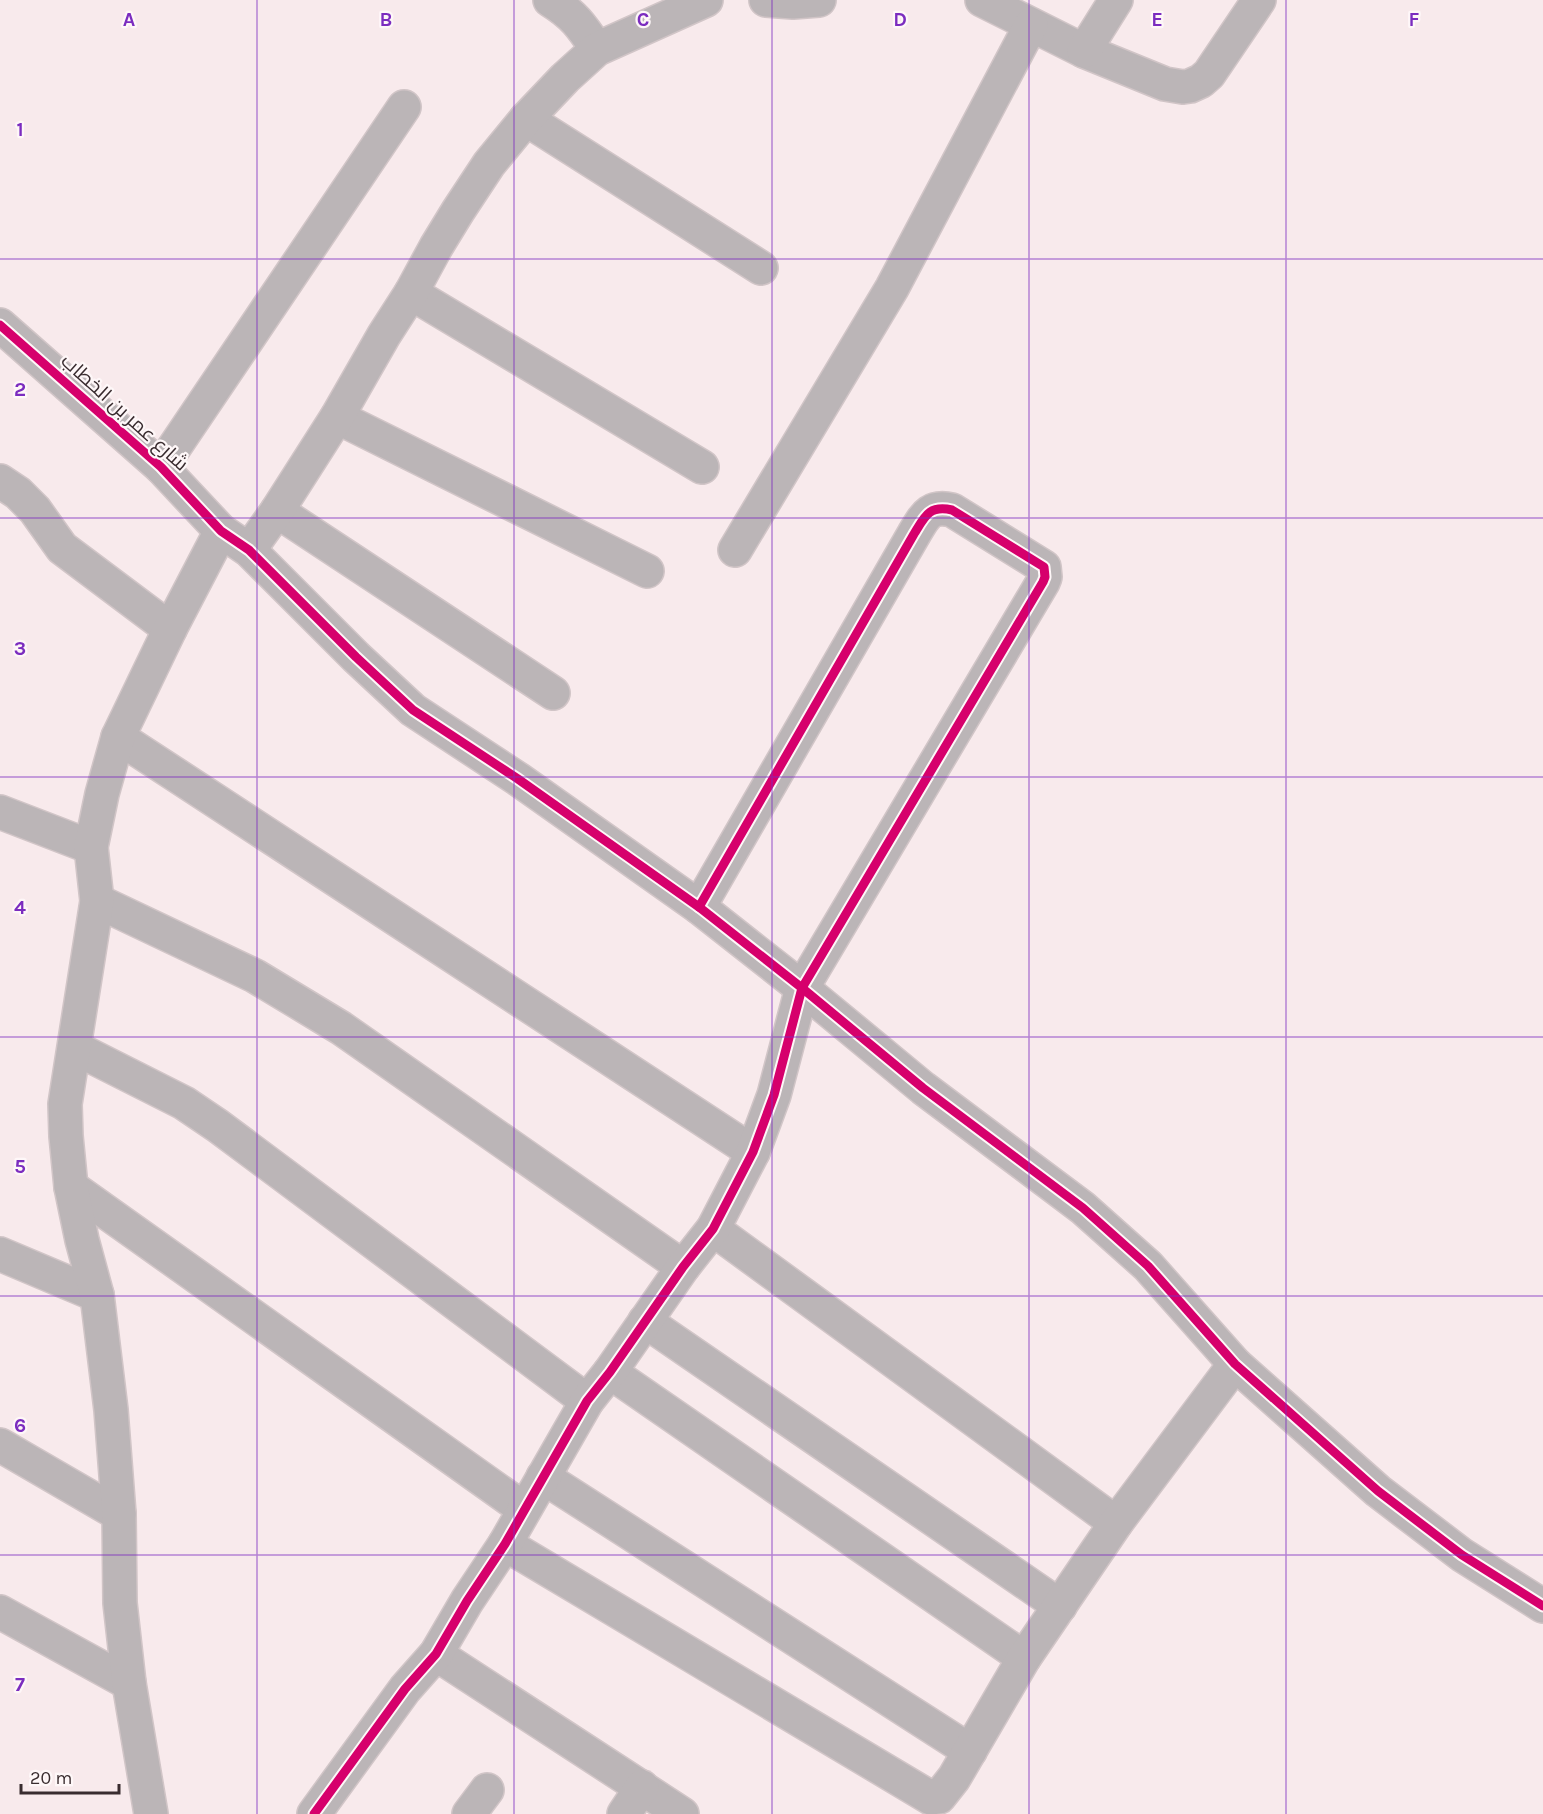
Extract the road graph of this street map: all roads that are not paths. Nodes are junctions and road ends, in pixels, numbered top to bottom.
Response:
1 (550, 0) edge
2 (706, 0) edge
3 (766, 0) edge
4 (819, 0) edge
5 (981, 0) edge
6 (1116, 0) edge
7 (1259, 0) edge
8 (1031, 25) junction
9 (597, 49) junction
10 (1084, 51) junction
11 (404, 107) dead end
12 (526, 119) junction
13 (761, 268) dead end
14 (411, 293) junction
15 (0, 325) edge
16 (337, 417) junction
17 (161, 466) junction
18 (702, 467) dead end
19 (0, 481) edge
20 (277, 511) junction
21 (221, 531) junction
22 (249, 550) junction
23 (735, 550) dead end
24 (647, 571) dead end
25 (170, 629) junction
26 (553, 693) dead end
27 (118, 737) junction
28 (0, 812) edge
29 (91, 848) junction
30 (97, 901) junction
31 (699, 907) junction
32 (802, 988) junction
33 (75, 1048) junction
34 (753, 1152) junction
35 (71, 1187) junction
36 (713, 1229) junction
37 (0, 1254) edge
38 (683, 1266) junction
39 (97, 1295) junction
40 (645, 1321) junction
41 (1235, 1364) junction
42 (610, 1372) junction
43 (587, 1401) junction
44 (0, 1445) edge
45 (543, 1477) junction
46 (524, 1509) junction
47 (118, 1514) junction
48 (1116, 1524) junction
49 (505, 1544) junction
50 (1060, 1606) junction
51 (1543, 1606) edge
52 (0, 1612) edge
53 (436, 1654) junction
54 (1024, 1658) junction
55 (129, 1683) junction
56 (970, 1751) junction
57 (642, 1787) junction
58 (151, 1814) edge
59 (314, 1814) edge
60 (624, 1814) edge
61 (682, 1814) edge

1 - 9 street
2 - 9 street
3 - 4 street
5 - 8 street
6 - 10 street
7 - 10 street
8 - 10 street
8 - 23 street
9 - 12 street
11 - 17 street
12 - 13 street
12 - 14 street
14 - 16 street
14 - 18 street
15 - 17 street, شارع عمر بن الخطاب
16 - 20 street
16 - 24 street
17 - 21 street, شارع عمر بن الخطاب
19 - 25 street
20 - 22 street
20 - 26 street
21 - 22 street, شارع عمر بن الخطاب
21 - 25 street
22 - 31 street, شارع عمر بن الخطاب
25 - 27 street
27 - 29 street
27 - 34 street
28 - 29 street
29 - 30 street
30 - 33 street
30 - 38 street
31 - 32 street, شارع عمر بن الخطاب
31 - 32 street
32 - 34 street
32 - 41 street, شارع عمر بن الخطاب
33 - 35 street
33 - 43 street
34 - 36 street
35 - 39 street
35 - 46 street
36 - 38 street
36 - 48 street
37 - 39 street
38 - 40 street
39 - 47 street
40 - 42 street
40 - 50 street
41 - 48 street
41 - 51 street, شارع عمر بن الخطاب
42 - 43 street
42 - 54 street
43 - 45 street
44 - 47 street
45 - 46 street
45 - 56 street
46 - 49 street
47 - 55 street
48 - 50 street
49 - 53 street
49 - 56 street
50 - 54 street
52 - 55 street
53 - 57 street
53 - 59 street
54 - 56 street
55 - 58 street
57 - 60 street
57 - 61 street

